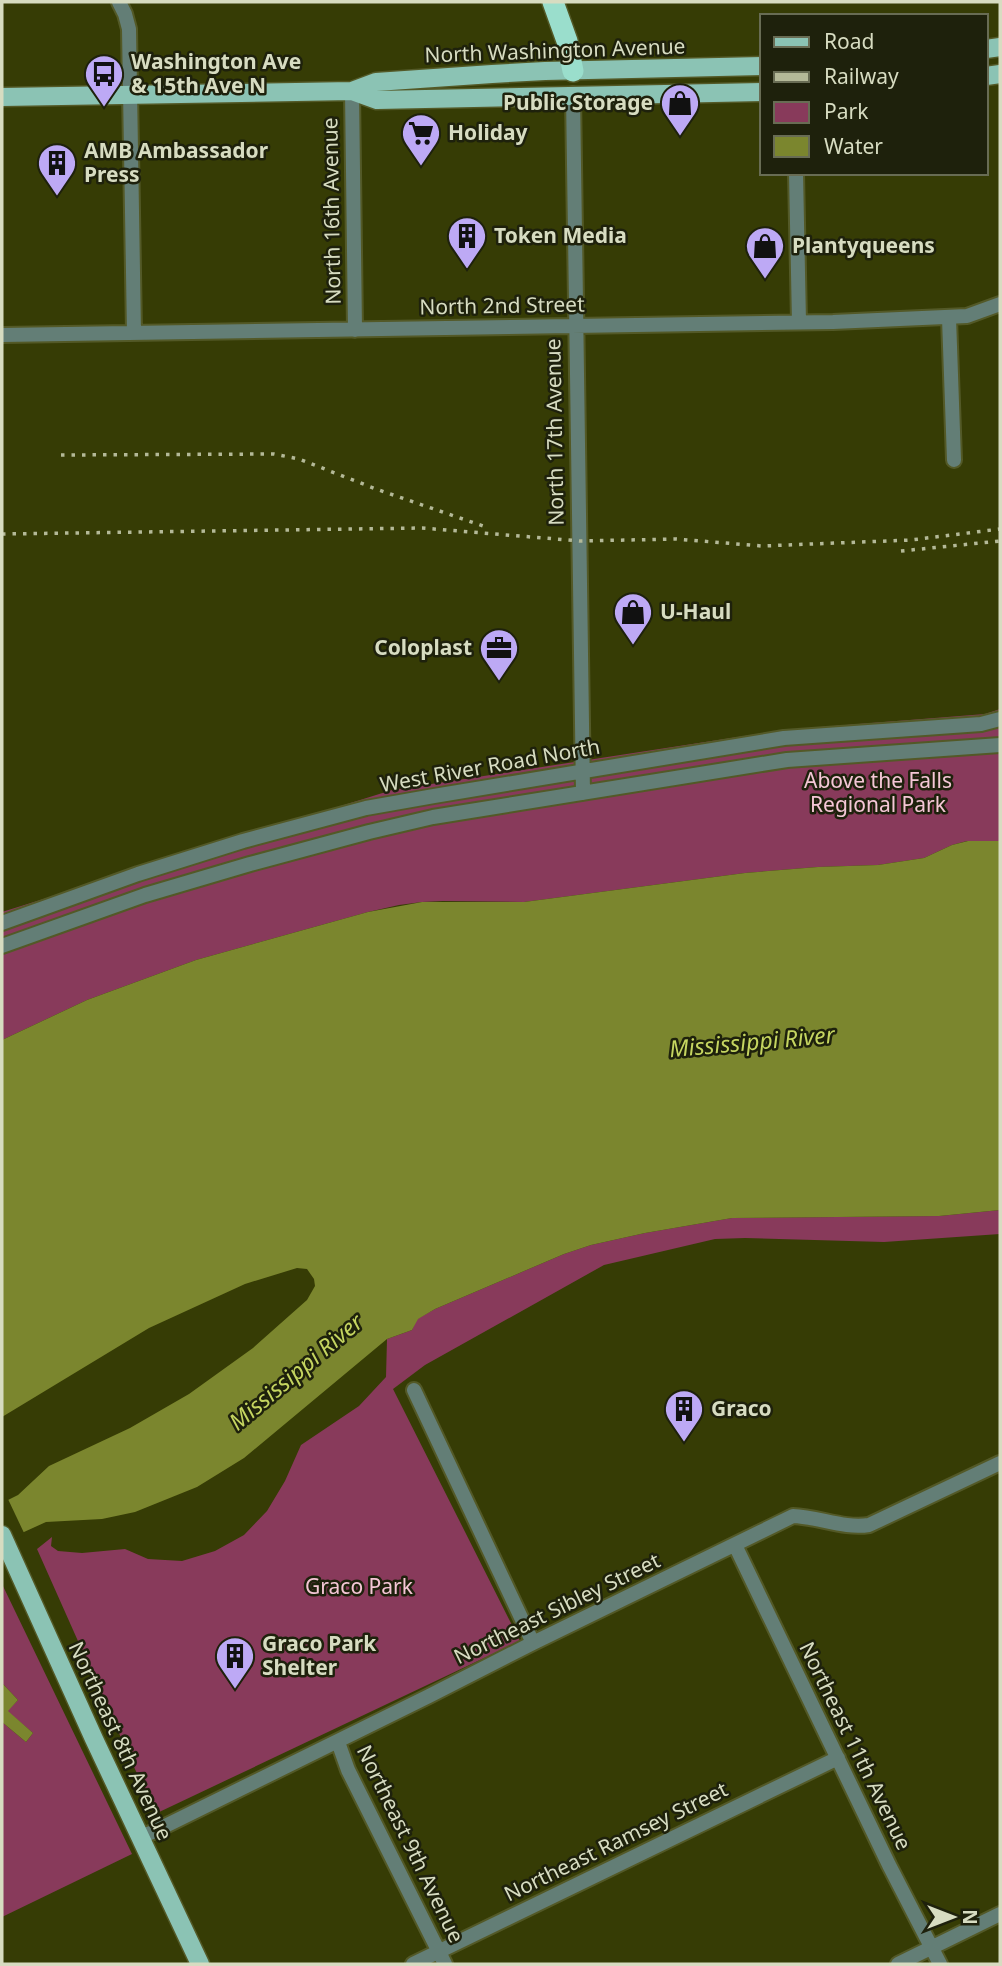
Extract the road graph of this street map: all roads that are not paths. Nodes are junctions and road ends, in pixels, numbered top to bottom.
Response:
1 (119, 2) edge
2 (553, 2) edge
3 (760, 66) edge
4 (573, 71) junction
5 (352, 91) junction
6 (760, 92) edge
7 (573, 94) junction
8 (131, 95) junction
9 (2, 97) edge
10 (796, 175) edge
11 (1000, 304) edge
12 (949, 318) junction
13 (799, 322) junction
14 (576, 325) junction
15 (355, 330) junction
16 (134, 333) junction
17 (2, 335) edge
18 (954, 460) dead end
19 (1000, 719) edge
20 (1000, 745) edge
21 (583, 771) junction
22 (583, 793) junction
23 (138, 874) junction
24 (145, 895) junction
25 (2, 923) edge
26 (2, 946) edge
27 (414, 1390) dead end
28 (1000, 1463) edge
29 (2, 1535) edge
30 (735, 1545) junction
31 (533, 1643) junction
32 (338, 1742) junction
33 (838, 1758) junction
34 (139, 1838) junction
35 (1000, 1914) edge
36 (932, 1948) junction
37 (442, 1958) edge
38 (200, 1964) edge
39 (413, 1964) edge
40 (898, 1964) edge
41 (940, 1964) edge

1 - 8 street
2 - 4 highway
3 - 4 main road, North Washington Avenue
4 - 5 main road, North Washington Avenue
4 - 7 main road, North 17th Avenue
5 - 7 main road, North Washington Avenue
5 - 8 main road, North Washington Avenue
5 - 15 street, North 16th Avenue
6 - 7 main road, North Washington Avenue
7 - 14 street, North 17th Avenue
8 - 9 main road, North Washington Avenue
8 - 16 street
10 - 13 street
11 - 12 street, North 2nd Street
12 - 13 street, North 2nd Street
12 - 18 street
13 - 14 street, North 2nd Street
14 - 15 street, North 2nd Street
14 - 21 street, North 17th Avenue
15 - 16 street, North 2nd Street
16 - 17 street, North 2nd Street
19 - 21 street, West River Road North
20 - 22 street, West River Road North
21 - 22 street, North 17th Avenue
21 - 23 street, West River Road North
22 - 24 street, West River Road North
23 - 24 street
23 - 25 street, West River Road North
24 - 26 street, West River Road North
27 - 31 street
28 - 30 street, Northeast Sibley Street
29 - 34 main road, Northeast 8th Avenue
30 - 31 street, Northeast Sibley Street
30 - 33 street, Northeast 11th Avenue
31 - 32 street, Northeast Sibley Street
32 - 34 street, Northeast Sibley Street
32 - 37 street, Northeast 9th Avenue
33 - 36 street, Northeast 11th Avenue
33 - 37 street, Northeast Ramsey Street
34 - 38 main road, Northeast 8th Avenue
35 - 36 street
36 - 40 street
36 - 41 street, Northeast 11th Avenue
37 - 39 street, Northeast Ramsey Street

